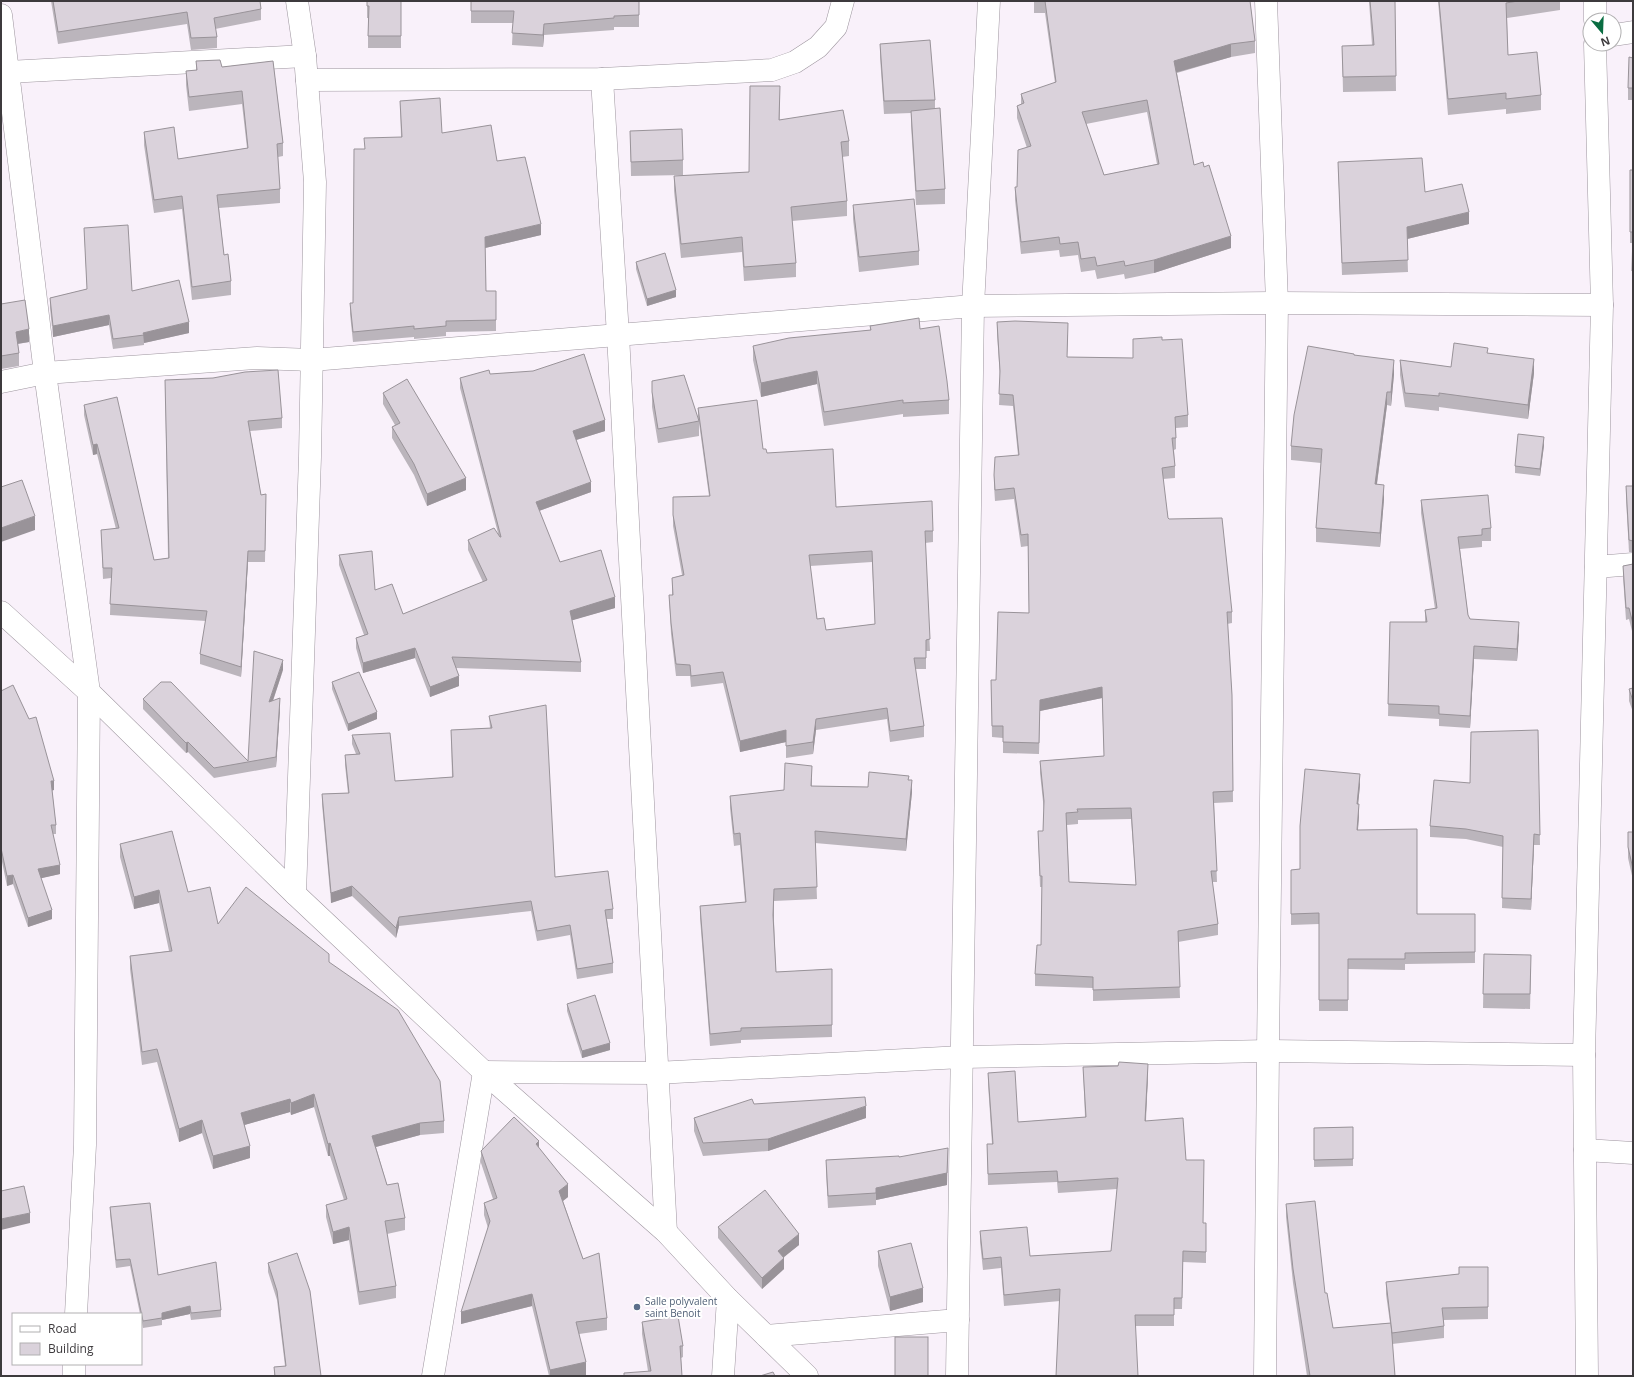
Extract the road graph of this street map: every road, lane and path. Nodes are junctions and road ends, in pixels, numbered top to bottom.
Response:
1 (297, 1) edge
2 (843, 1) edge
3 (989, 1) edge
4 (1266, 1) edge
5 (1595, 1) edge
6 (1595, 12) edge
7 (1, 15) edge
8 (1633, 32) edge
9 (1622, 34) edge
10 (1595, 52) edge
11 (305, 56) junction
12 (8, 72) junction
13 (602, 79) junction
14 (307, 80) junction
15 (1277, 303) junction
16 (1602, 305) junction
17 (973, 306) junction
18 (618, 335) junction
19 (312, 360) junction
20 (45, 373) junction
21 (1, 382) edge
22 (1633, 564) edge
23 (1596, 567) junction
24 (1, 612) edge
25 (89, 692) junction
26 (295, 894) junction
27 (1268, 1051) junction
28 (1584, 1055) junction
29 (962, 1056) junction
30 (484, 1072) junction
31 (656, 1073) junction
32 (1586, 1150) junction
33 (1633, 1152) edge
34 (666, 1232) junction
35 (728, 1299) junction
36 (76, 1313) edge
37 (958, 1320) junction
38 (766, 1336) junction
39 (74, 1365) edge
40 (74, 1376) edge
41 (433, 1376) edge
42 (723, 1376) edge
43 (807, 1376) edge
44 (958, 1376) edge
45 (1266, 1376) edge
46 (1587, 1376) edge

1 - 11 street
2 - 13 street
3 - 17 street
4 - 15 street
5 - 6 street
7 - 12 street
8 - 9 street
10 - 16 street
11 - 12 street
11 - 14 street
12 - 20 street
13 - 14 street
13 - 18 street
14 - 19 street
15 - 16 street
15 - 17 street
15 - 27 street
16 - 23 street
17 - 18 street
17 - 29 street
18 - 19 street
18 - 31 street
19 - 20 street
19 - 26 street
20 - 21 street
20 - 25 street
22 - 23 street
23 - 28 street
24 - 25 street
25 - 26 street
25 - 36 street
26 - 30 street
27 - 28 street
27 - 29 street
27 - 45 street
28 - 32 street
29 - 31 street
29 - 37 street
30 - 31 street
30 - 34 street
30 - 41 street
31 - 34 street
32 - 33 street
32 - 46 street
34 - 35 street
35 - 38 street
35 - 42 street
37 - 38 street
37 - 44 street
38 - 43 street
39 - 40 street

